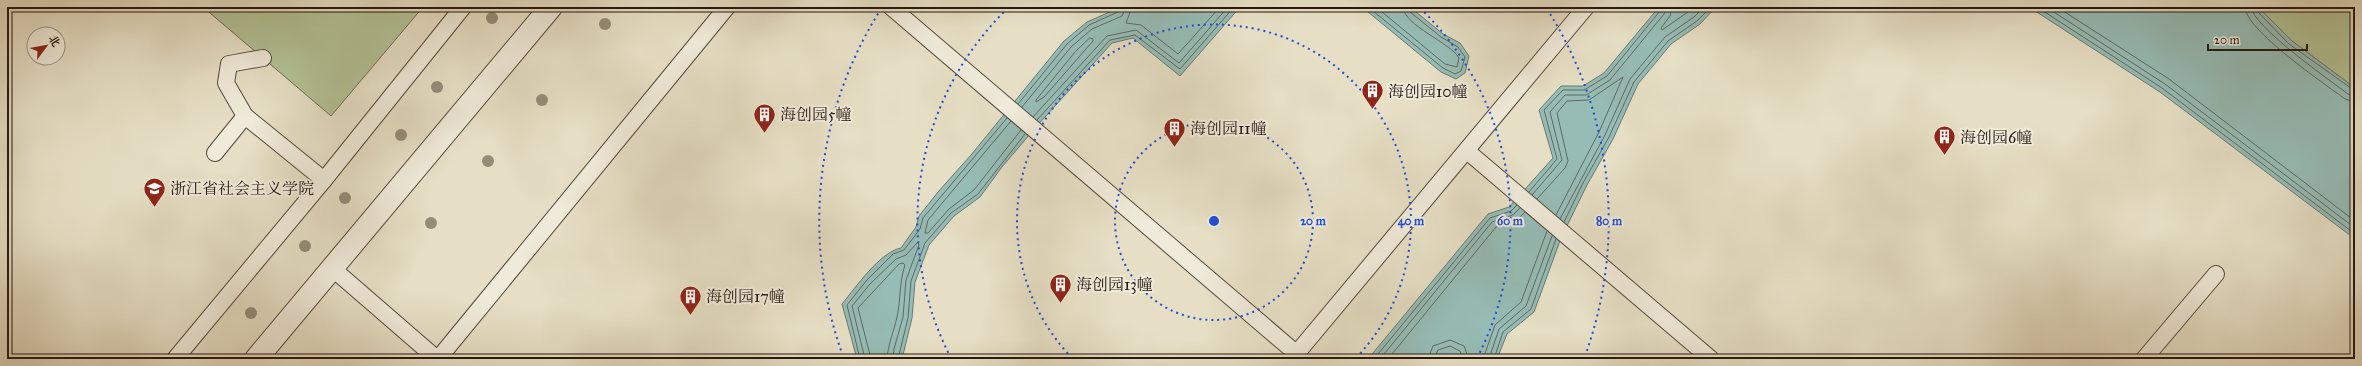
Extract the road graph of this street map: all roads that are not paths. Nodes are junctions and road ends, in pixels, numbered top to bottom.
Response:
1 (463, 7) edge
2 (551, 7) edge
3 (727, 7) edge
4 (891, 7) edge
5 (1586, 7) edge
6 (263, 58) dead end
7 (246, 116) junction
8 (1467, 151) junction
9 (215, 153) dead end
10 (324, 180) junction
11 (332, 268) junction
12 (2216, 274) dead end
13 (1294, 357) edge
14 (175, 359) edge
15 (256, 359) edge
16 (438, 359) edge
17 (1711, 359) edge
18 (2144, 359) edge

1 - 10 lane
2 - 11 street
3 - 16 lane
4 - 13 lane
5 - 8 lane
6 - 7 lane
7 - 9 lane
7 - 10 lane
8 - 13 lane
8 - 17 lane
10 - 14 lane
11 - 15 street
11 - 16 lane
12 - 18 lane

